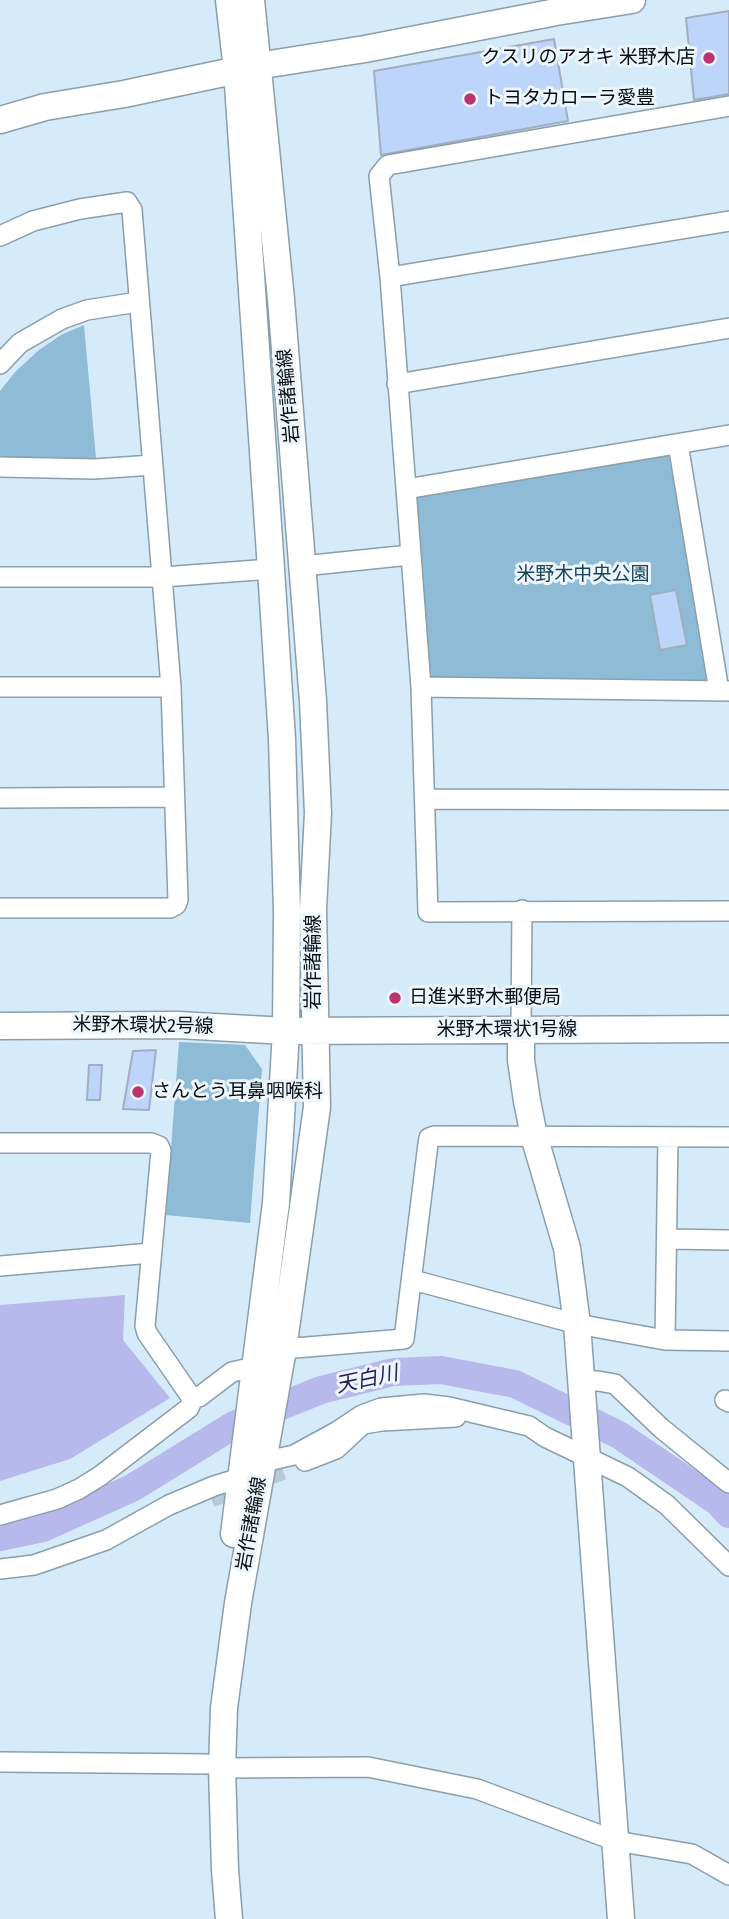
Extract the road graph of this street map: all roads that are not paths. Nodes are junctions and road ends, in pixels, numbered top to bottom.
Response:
1 (229, 0) edge
2 (251, 0) edge
3 (632, 0) edge
4 (517, 10) edge
5 (247, 68) junction
6 (729, 106) edge
7 (0, 120) edge
8 (729, 221) edge
9 (0, 236) edge
10 (390, 277) junction
11 (138, 302) junction
12 (729, 328) edge
13 (0, 364) edge
14 (397, 384) junction
15 (729, 435) edge
16 (678, 444) junction
17 (153, 466) junction
18 (0, 467) edge
19 (406, 489) junction
20 (410, 555) junction
21 (303, 566) junction
22 (271, 569) junction
23 (0, 577) edge
24 (163, 578) junction
25 (0, 687) edge
26 (171, 687) junction
27 (421, 687) junction
28 (724, 691) edge
29 (174, 797) junction
30 (0, 798) edge
31 (425, 799) junction
32 (729, 800) edge
33 (0, 908) edge
34 (522, 911) junction
35 (729, 911) edge
36 (0, 1026) edge
37 (522, 1029) junction
38 (729, 1029) edge
39 (286, 1031) junction
40 (315, 1031) junction
41 (534, 1136) junction
42 (668, 1137) junction
43 (729, 1137) edge
44 (0, 1143) edge
45 (668, 1239) junction
46 (729, 1240) edge
47 (151, 1253) junction
48 (0, 1266) edge
49 (413, 1280) junction
50 (577, 1324) junction
51 (665, 1340) junction
52 (729, 1341) edge
53 (267, 1368) junction
54 (582, 1386) junction
55 (193, 1398) junction
56 (478, 1415) junction
57 (264, 1458) junction
58 (588, 1458) junction
59 (291, 1467) tunnel mouth
60 (240, 1478) junction
61 (729, 1483) edge
62 (211, 1498) tunnel mouth
63 (0, 1515) edge
64 (106, 1539) junction
65 (729, 1566) edge
66 (0, 1569) edge
67 (0, 1762) edge
68 (214, 1766) junction
69 (616, 1841) junction
70 (729, 1875) edge
71 (219, 1919) edge
72 (229, 1919) edge
73 (621, 1919) edge

1 - 5 main road, 岩作諸輪線
2 - 5 main road, 岩作諸輪線
3 - 4 main road
4 - 5 main road
5 - 7 main road
5 - 21 main road, 岩作諸輪線
5 - 22 main road, 岩作諸輪線
6 - 10 street
8 - 10 street
9 - 11 street
10 - 14 street
11 - 13 street
11 - 17 street
12 - 14 street
14 - 19 street
15 - 16 street
16 - 19 street
16 - 28 street
17 - 18 street
17 - 24 street
19 - 20 street
20 - 21 street
20 - 27 street
21 - 40 main road, 岩作諸輪線
22 - 24 street
22 - 39 main road, 岩作諸輪線
23 - 24 street
24 - 26 street
25 - 26 street
26 - 29 street
27 - 28 street
27 - 31 street
29 - 30 street
29 - 33 street
31 - 32 street
31 - 34 street
34 - 35 street
34 - 37 street
36 - 39 main road, 米野木環状2号線
37 - 38 main road, 米野木環状1号線
37 - 40 main road, 米野木環状1号線
37 - 41 main road
39 - 40 main road, 米野木環状1号線
39 - 53 main road, 岩作諸輪線
40 - 53 main road, 岩作諸輪線
41 - 42 street
41 - 49 street
41 - 50 main road
42 - 43 street
42 - 45 street
44 - 47 street
45 - 46 street
45 - 51 street
47 - 48 street
47 - 55 street
49 - 50 street
49 - 53 street
50 - 51 street
50 - 54 main road
51 - 52 street
53 - 55 street
53 - 57 main road, 岩作諸輪線
53 - 60 main road, 岩作諸輪線
54 - 58 main road
54 - 61 street
55 - 63 street
56 - 57 street
56 - 58 street
56 - 59 street
57 - 68 main road, 岩作諸輪線
58 - 65 street
58 - 69 main road
60 - 64 street
60 - 68 main road, 岩作諸輪線
62 - 64 street
64 - 66 street
67 - 68 street
68 - 69 street
68 - 71 main road, 岩作諸輪線
68 - 72 main road, 岩作諸輪線
69 - 70 street
69 - 73 main road

